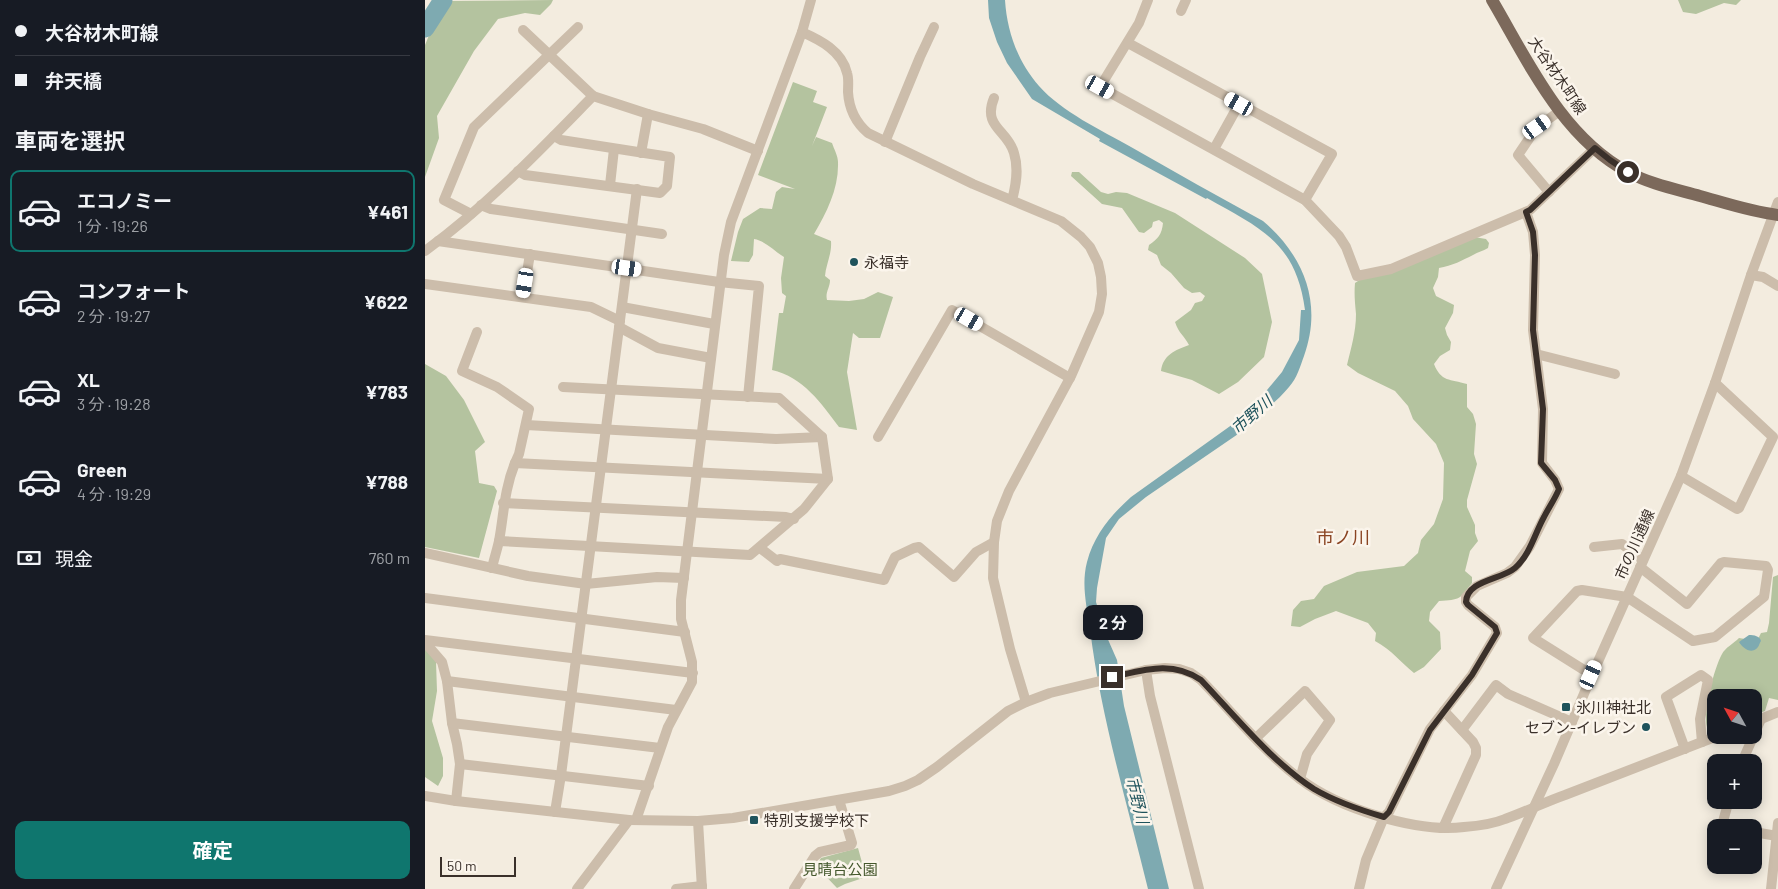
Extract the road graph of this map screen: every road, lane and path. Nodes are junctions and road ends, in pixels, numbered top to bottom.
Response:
1 (811, 0) edge
2 (1148, 0) edge
3 (1186, 0) edge
4 (1492, 0) edge
5 (1181, 11) dead end
6 (934, 27) dead end
7 (578, 28) dead end
8 (523, 30) dead end
9 (802, 32) junction
10 (1127, 43) junction
11 (549, 56) junction
12 (593, 96) junction
13 (994, 98) dead end
14 (1239, 104) junction
15 (1560, 111) junction
16 (648, 114) junction
17 (554, 136) junction
18 (885, 142) junction
19 (1595, 148) junction
20 (614, 149) junction
21 (1214, 149) junction
22 (759, 151) junction
23 (641, 153) junction
24 (518, 171) junction
25 (609, 185) junction
26 (637, 189) junction
27 (1549, 192) junction
28 (1012, 200) junction
29 (1305, 200) junction
30 (481, 205) junction
31 (1777, 210) edge
32 (1526, 212) junction
33 (471, 214) junction
34 (632, 229) junction
35 (662, 234) dead end
36 (438, 241) junction
37 (425, 251) edge
38 (530, 254) junction
39 (627, 268) junction
40 (1751, 275) junction
41 (719, 282) junction
42 (425, 284) edge
43 (1778, 286) edge
44 (523, 297) junction
45 (622, 307) junction
46 (620, 324) junction
47 (714, 324) junction
48 (477, 332) dead end
49 (1536, 354) junction
50 (711, 358) junction
51 (1615, 374) dead end
52 (1070, 378) junction
53 (1715, 383) junction
54 (563, 387) dead end
55 (611, 389) junction
56 (706, 395) junction
57 (748, 397) junction
58 (526, 425) junction
59 (606, 428) junction
60 (702, 434) junction
61 (822, 437) junction
62 (878, 437) dead end
63 (515, 463) junction
64 (601, 468) junction
65 (697, 473) junction
66 (1681, 476) junction
67 (828, 479) junction
68 (503, 503) junction
69 (596, 508) junction
70 (692, 512) junction
71 (794, 519) junction
72 (499, 541) junction
73 (994, 542) junction
74 (591, 546) junction
75 (1594, 547) dead end
76 (760, 548) junction
77 (688, 551) junction
78 (425, 553) edge
79 (1642, 564) junction
80 (492, 568) junction
81 (685, 578) junction
82 (586, 584) junction
83 (1627, 597) junction
84 (425, 598) edge
85 (582, 618) junction
86 (685, 632) junction
87 (427, 640) edge
88 (577, 658) junction
89 (1146, 670) junction
90 (693, 673) junction
91 (1591, 675) junction
92 (447, 681) junction
93 (571, 696) junction
94 (1026, 702) junction
95 (676, 710) junction
96 (1444, 711) junction
97 (1778, 712) edge
98 (1763, 719) edge
99 (1572, 722) junction
100 (451, 723) junction
101 (1461, 730) junction
102 (566, 736) junction
103 (1256, 738) junction
104 (1707, 740) edge
105 (1702, 742) junction
106 (660, 748) junction
107 (1685, 749) junction
108 (460, 764) junction
109 (561, 775) junction
110 (1300, 779) junction
111 (649, 786) junction
112 (425, 796) edge
113 (839, 800) junction
114 (456, 802) junction
115 (1535, 806) junction
116 (555, 812) junction
117 (1384, 817) junction
118 (633, 820) junction
119 (698, 821) junction
120 (1778, 823) edge
121 (1443, 828) junction
122 (1762, 833) edge
123 (1777, 836) junction
124 (702, 888) edge
125 (577, 889) edge
126 (676, 889) edge
127 (794, 889) edge
128 (1199, 889) edge
129 (1359, 889) edge
130 (1496, 889) edge
131 (1771, 889) edge

1 - 9 street
2 - 10 street
3 - 5 street
4 - 15 main road, 大谷材木町線
6 - 18 street
7 - 11 street
8 - 11 street
9 - 18 street
9 - 22 street
10 - 14 street
10 - 21 street
11 - 12 street
11 - 33 street
12 - 16 street
12 - 17 street
13 - 28 street
14 - 21 street
14 - 29 street
15 - 19 main road, 大谷材木町線
15 - 27 street
16 - 22 street
16 - 23 street
17 - 20 street
17 - 24 street
18 - 28 street
19 - 27 street
19 - 31 main road, 大谷材木町線
20 - 23 street
20 - 25 street
21 - 29 street
22 - 41 street
23 - 26 street
24 - 25 street
24 - 30 street
25 - 26 street
26 - 34 street
27 - 32 street
28 - 52 street
29 - 32 street
30 - 33 street
30 - 34 street
31 - 40 street, 市の川通線
32 - 49 street
33 - 36 street
34 - 35 street
34 - 39 street
36 - 37 street
36 - 38 street
38 - 39 street
38 - 44 street
39 - 41 street
39 - 45 street
40 - 43 street
40 - 53 street, 市の川通線
41 - 47 street
41 - 57 street
42 - 44 street
44 - 46 street
45 - 46 street
45 - 47 street
46 - 50 street
46 - 55 street
47 - 50 street
48 - 58 street
49 - 51 street
49 - 96 street
50 - 56 street
52 - 62 street
52 - 73 street
53 - 66 street, 市の川通線
53 - 66 street
54 - 55 street
55 - 56 street
55 - 59 street
56 - 57 street
56 - 60 street
57 - 61 street
58 - 59 street
58 - 63 street
59 - 60 street
59 - 64 street
60 - 61 street
60 - 65 street
61 - 67 street
63 - 64 street
63 - 68 street
64 - 65 street
64 - 69 street
65 - 67 street
65 - 70 street
66 - 79 street, 市の川通線
67 - 71 street
68 - 69 street
68 - 72 street
69 - 70 street
69 - 74 street
70 - 71 street
70 - 77 street
71 - 76 street
72 - 74 street
72 - 80 street
73 - 76 street
73 - 94 street
74 - 77 street
74 - 82 street
75 - 79 street
76 - 77 street
77 - 81 street
78 - 80 street
79 - 83 street, 市の川通線
79 - 83 street
80 - 82 street
81 - 82 street
81 - 86 street
82 - 85 street
83 - 91 street, 市の川通線
83 - 91 street
84 - 85 street
85 - 86 street
85 - 88 street
86 - 90 street
87 - 88 street
87 - 92 street
88 - 90 street
88 - 93 street
89 - 94 street
89 - 103 street
89 - 128 street
90 - 95 street
91 - 99 street, 市の川通線
92 - 93 street
92 - 100 street
93 - 95 street
93 - 102 street
94 - 113 street
95 - 106 street
96 - 101 street
96 - 117 street
97 - 98 street
99 - 101 street
99 - 115 street, 市の川通線
100 - 102 street
100 - 108 street
101 - 121 street
102 - 106 street
102 - 109 street
103 - 110 street
103 - 110 street
104 - 105 street
105 - 107 street
105 - 107 street
106 - 111 street
107 - 115 street
108 - 109 street
108 - 114 street
109 - 111 street
109 - 116 street
110 - 117 street
111 - 118 street
112 - 114 street
113 - 119 street
113 - 127 street
114 - 116 street
115 - 121 street
115 - 130 street, 市の川通線
116 - 118 street
117 - 121 street
117 - 129 street
118 - 119 street
118 - 125 street
119 - 124 street
120 - 123 street
122 - 123 street
123 - 131 street
124 - 126 street

